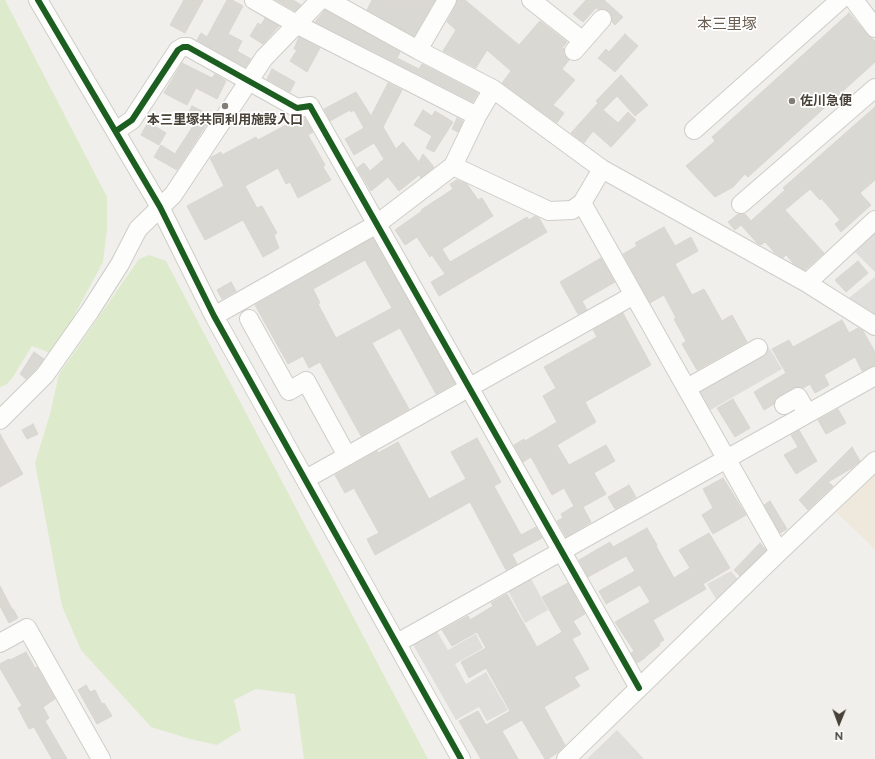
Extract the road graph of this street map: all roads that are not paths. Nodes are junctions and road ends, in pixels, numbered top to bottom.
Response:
1 (38, 0) edge
2 (254, 0) edge
3 (320, 0) edge
4 (328, 0) edge
5 (447, 0) edge
6 (531, 0) edge
7 (840, 0) edge
8 (864, 4) edge
9 (602, 19) dead end
10 (298, 24) junction
11 (875, 28) edge
12 (418, 50) junction
13 (248, 81) junction
14 (875, 88) edge
15 (493, 89) junction
16 (477, 116) junction
17 (694, 130) dead end
18 (116, 132) junction
19 (453, 166) junction
20 (602, 169) junction
21 (582, 203) junction
22 (741, 204) dead end
23 (160, 207) junction
24 (875, 220) edge
25 (376, 224) junction
26 (807, 283) junction
27 (634, 295) junction
28 (214, 316) junction
29 (249, 319) dead end
30 (875, 326) edge
31 (758, 348) dead end
32 (875, 376) edge
33 (469, 387) junction
34 (687, 388) junction
35 (289, 391) junction
36 (264, 405) junction
37 (784, 405) dead end
38 (807, 414) junction
39 (0, 420) edge
40 (347, 456) junction
41 (726, 459) junction
42 (875, 461) edge
43 (306, 479) junction
44 (561, 551) junction
45 (779, 552) junction
46 (2, 637) edge
47 (397, 643) junction
48 (639, 688) junction
49 (101, 759) edge
50 (461, 759) edge
51 (566, 759) edge

1 - 18 street
2 - 10 street
3 - 10 street
4 - 12 street
5 - 12 street
6 - 9 street
7 - 17 street
8 - 11 street
10 - 13 street
10 - 16 street
12 - 15 street
13 - 18 street
13 - 23 street
13 - 25 street
14 - 22 street
15 - 16 street
15 - 20 street
16 - 19 street
18 - 23 street
19 - 21 street
19 - 25 street
20 - 21 street
20 - 26 street
21 - 27 street
23 - 28 street
23 - 39 street
24 - 26 street
25 - 28 street
25 - 33 street
26 - 30 street
27 - 33 street
27 - 34 street
28 - 36 street
29 - 35 street
31 - 34 street
32 - 38 street
33 - 40 street
33 - 44 street
34 - 41 street
35 - 36 street
35 - 40 street
36 - 43 street
37 - 38 street
38 - 41 street
40 - 43 street
41 - 44 street
41 - 45 street
42 - 45 street
43 - 47 street
44 - 47 street
44 - 48 street
45 - 48 street
46 - 49 street
47 - 50 street
48 - 51 street

